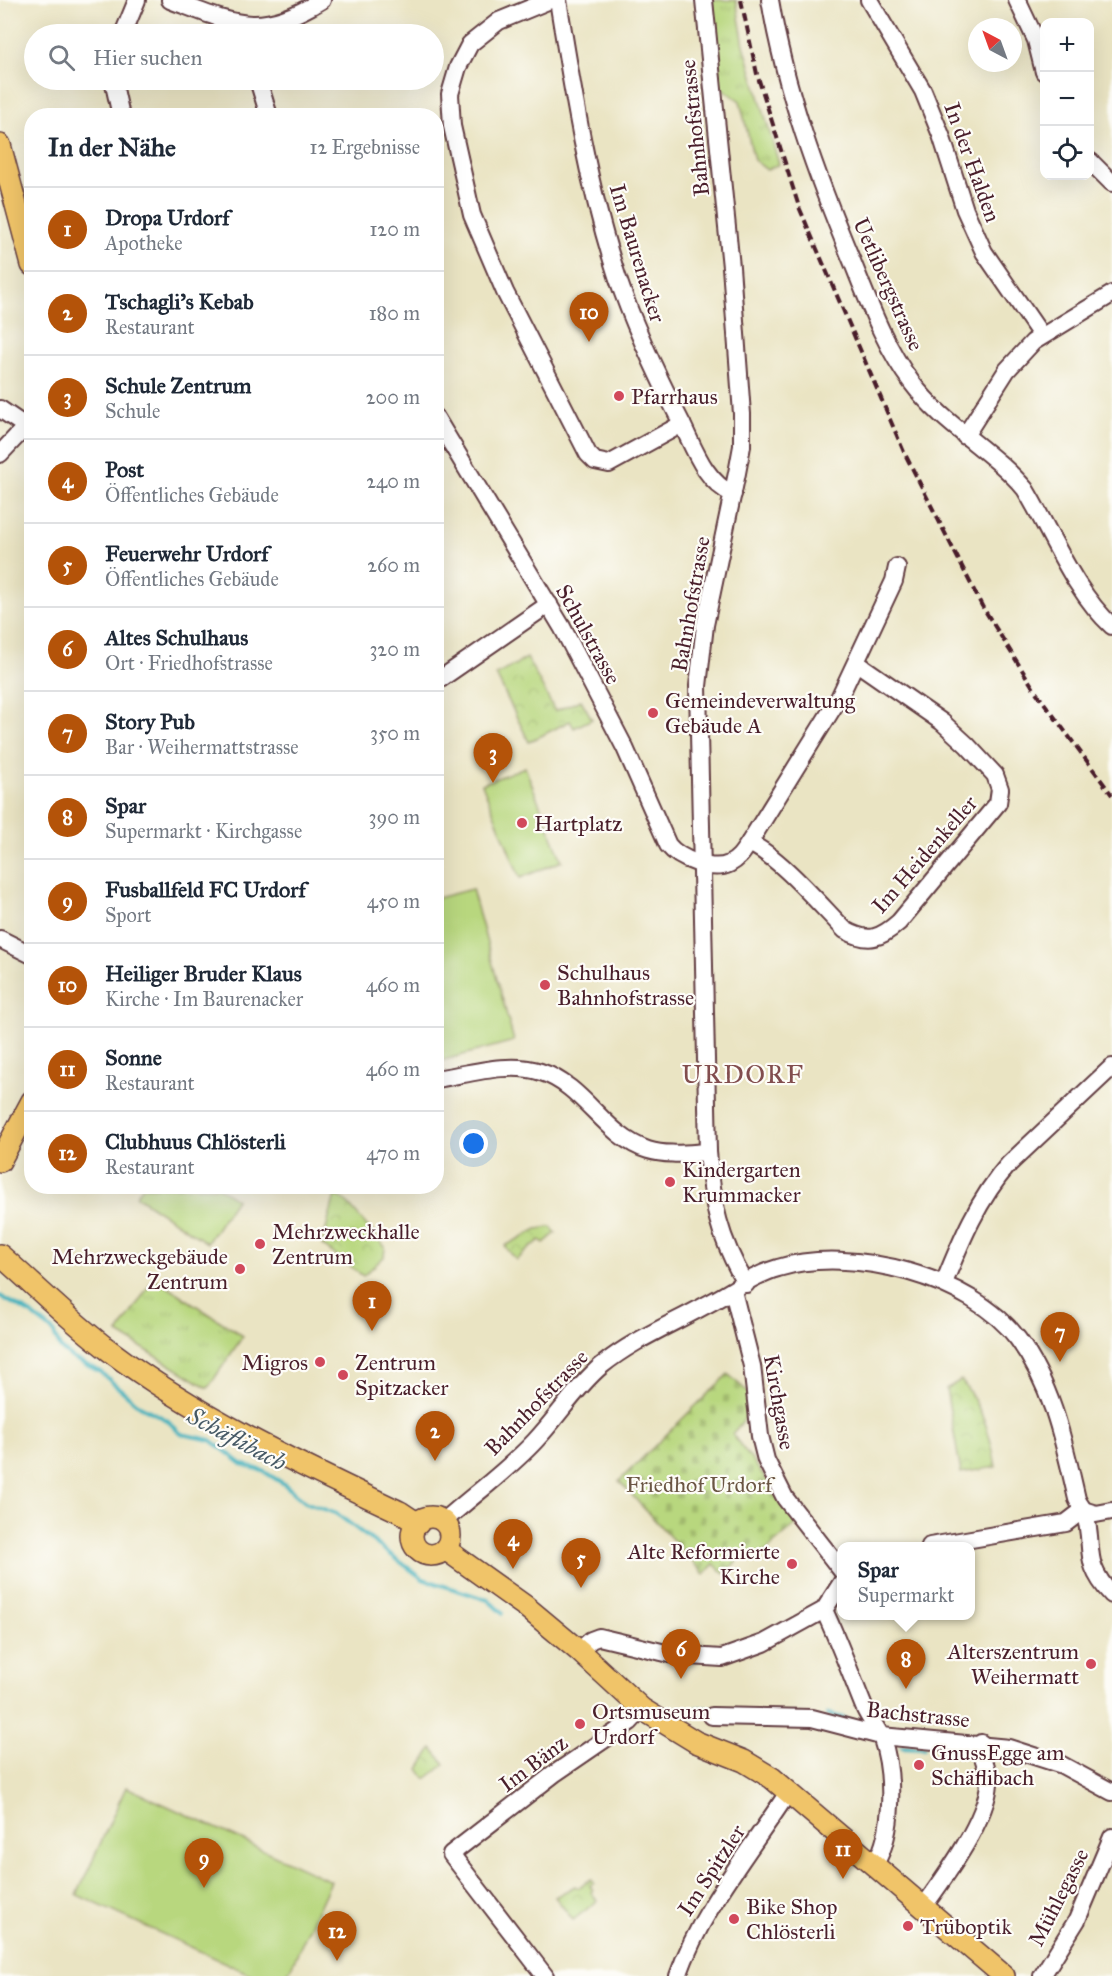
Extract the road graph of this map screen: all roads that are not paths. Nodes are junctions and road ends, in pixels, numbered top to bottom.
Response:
1 (137, 0) edge
2 (170, 0) edge
3 (322, 0) edge
4 (550, 0) edge
5 (558, 0) edge
6 (704, 0) edge
7 (770, 0) edge
8 (869, 0) edge
9 (1017, 0) edge
10 (127, 24) edge
11 (228, 24) edge
12 (268, 24) edge
13 (1040, 56) edge
14 (116, 90) edge
15 (261, 90) edge
16 (120, 108) edge
17 (267, 108) edge
18 (0, 145) edge
19 (1094, 166) edge
20 (1112, 183) edge
21 (24, 235) edge
22 (1112, 294) edge
23 (1041, 336) junction
24 (0, 409) edge
25 (24, 421) edge
26 (682, 424) junction
27 (24, 427) edge
28 (444, 431) edge
29 (965, 436) junction
30 (0, 454) edge
31 (733, 494) junction
32 (897, 567) dead end
33 (549, 604) junction
34 (1112, 626) edge
35 (858, 663) junction
36 (444, 676) edge
37 (749, 843) junction
38 (701, 863) junction
39 (0, 939) edge
40 (24, 951) edge
41 (1112, 1067) edge
42 (444, 1078) edge
43 (24, 1116) edge
44 (708, 1152) junction
45 (0, 1161) edge
46 (0, 1255) edge
47 (944, 1283) junction
48 (739, 1287) junction
49 (1083, 1510) junction
50 (1112, 1511) edge
51 (444, 1522) junction
52 (418, 1524) junction
53 (954, 1542) edge
54 (445, 1549) junction
55 (837, 1565) edge
56 (837, 1590) edge
57 (1112, 1595) edge
58 (824, 1610) junction
59 (579, 1651) junction
60 (642, 1709) junction
61 (712, 1716) dead end
62 (881, 1736) junction
63 (981, 1747) junction
64 (789, 1791) junction
65 (1112, 1792) edge
66 (1112, 1837) edge
67 (876, 1864) junction
68 (924, 1906) junction
69 (545, 1976) edge
70 (678, 1976) edge
71 (1005, 1976) edge
72 (1042, 1976) edge

1 - 10 street
2 - 11 street
3 - 12 street
4 - 26 street
5 - 26 street, Im Baurenacker
6 - 31 street, Bahnhofstrasse
7 - 29 street, Uetlibergstrasse
8 - 23 street, In der Halden
9 - 13 street
14 - 16 street
15 - 17 street
18 - 21 main road
19 - 20 street
22 - 23 street
23 - 29 street
24 - 25 street
26 - 31 street, Im Baurenacker
27 - 30 street
28 - 33 street, Schulstrasse
29 - 34 street, Uetlibergstrasse
31 - 38 street, Bahnhofstrasse
32 - 35 street
33 - 36 street
33 - 38 street, Schulstrasse
35 - 37 street
35 - 37 street, Im Heidenkeller
37 - 38 street
38 - 44 street, Bahnhofstrasse
39 - 40 street
41 - 47 street
42 - 44 street
43 - 45 main road
44 - 48 street, Bahnhofstrasse
46 - 52 main road
47 - 48 street
47 - 49 street
48 - 51 street, Bahnhofstrasse
48 - 55 street, Kirchgasse
49 - 50 street
49 - 53 street
49 - 57 street
51 - 52 main road
51 - 54 main road
52 - 54 main road
54 - 59 main road
56 - 58 street
58 - 59 street
58 - 62 street
59 - 60 main road
60 - 64 main road
60 - 69 street, Im Bänz
61 - 62 street, Bachstrasse
62 - 63 street, Bachstrasse
62 - 67 street
63 - 65 street, Bachstrasse
63 - 68 street
64 - 67 main road
64 - 70 street, Im Spitzler
66 - 72 street, Mühlegasse
67 - 68 main road
68 - 71 main road

